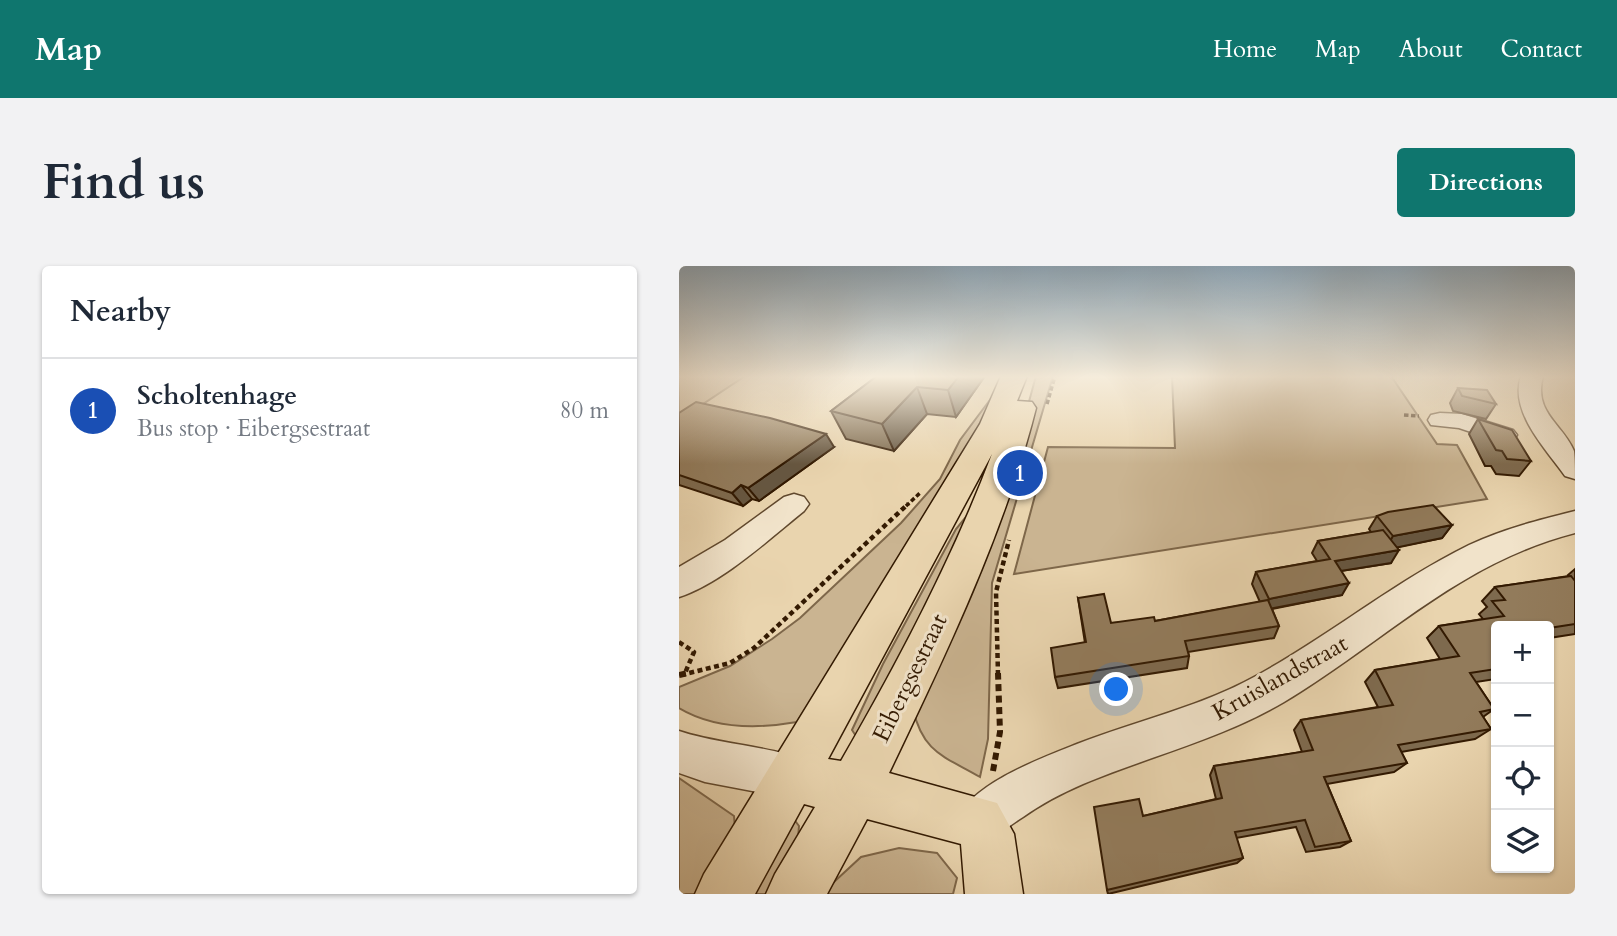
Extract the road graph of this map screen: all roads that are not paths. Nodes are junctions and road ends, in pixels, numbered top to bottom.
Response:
1 (1002, 405) edge
2 (1022, 405) edge
3 (1533, 405) edge
4 (1440, 420) dead end
5 (1504, 435) edge
6 (1575, 470) edge
7 (795, 504) dead end
8 (1575, 522) edge
9 (679, 584) edge
10 (679, 752) edge
11 (794, 777) junction
12 (856, 790) junction
13 (978, 822) junction
14 (724, 894) edge
15 (795, 894) edge
16 (994, 894) edge

1 - 11 main road, Eibergsestraat
2 - 12 main road, Eibergsestraat
3 - 6 street
4 - 5 street
7 - 9 street
8 - 13 street, Kruislandstraat
10 - 11 street
11 - 12 main road
11 - 14 main road, Eibergsestraat
12 - 13 main road
12 - 15 main road, Eibergsestraat
13 - 16 main road

